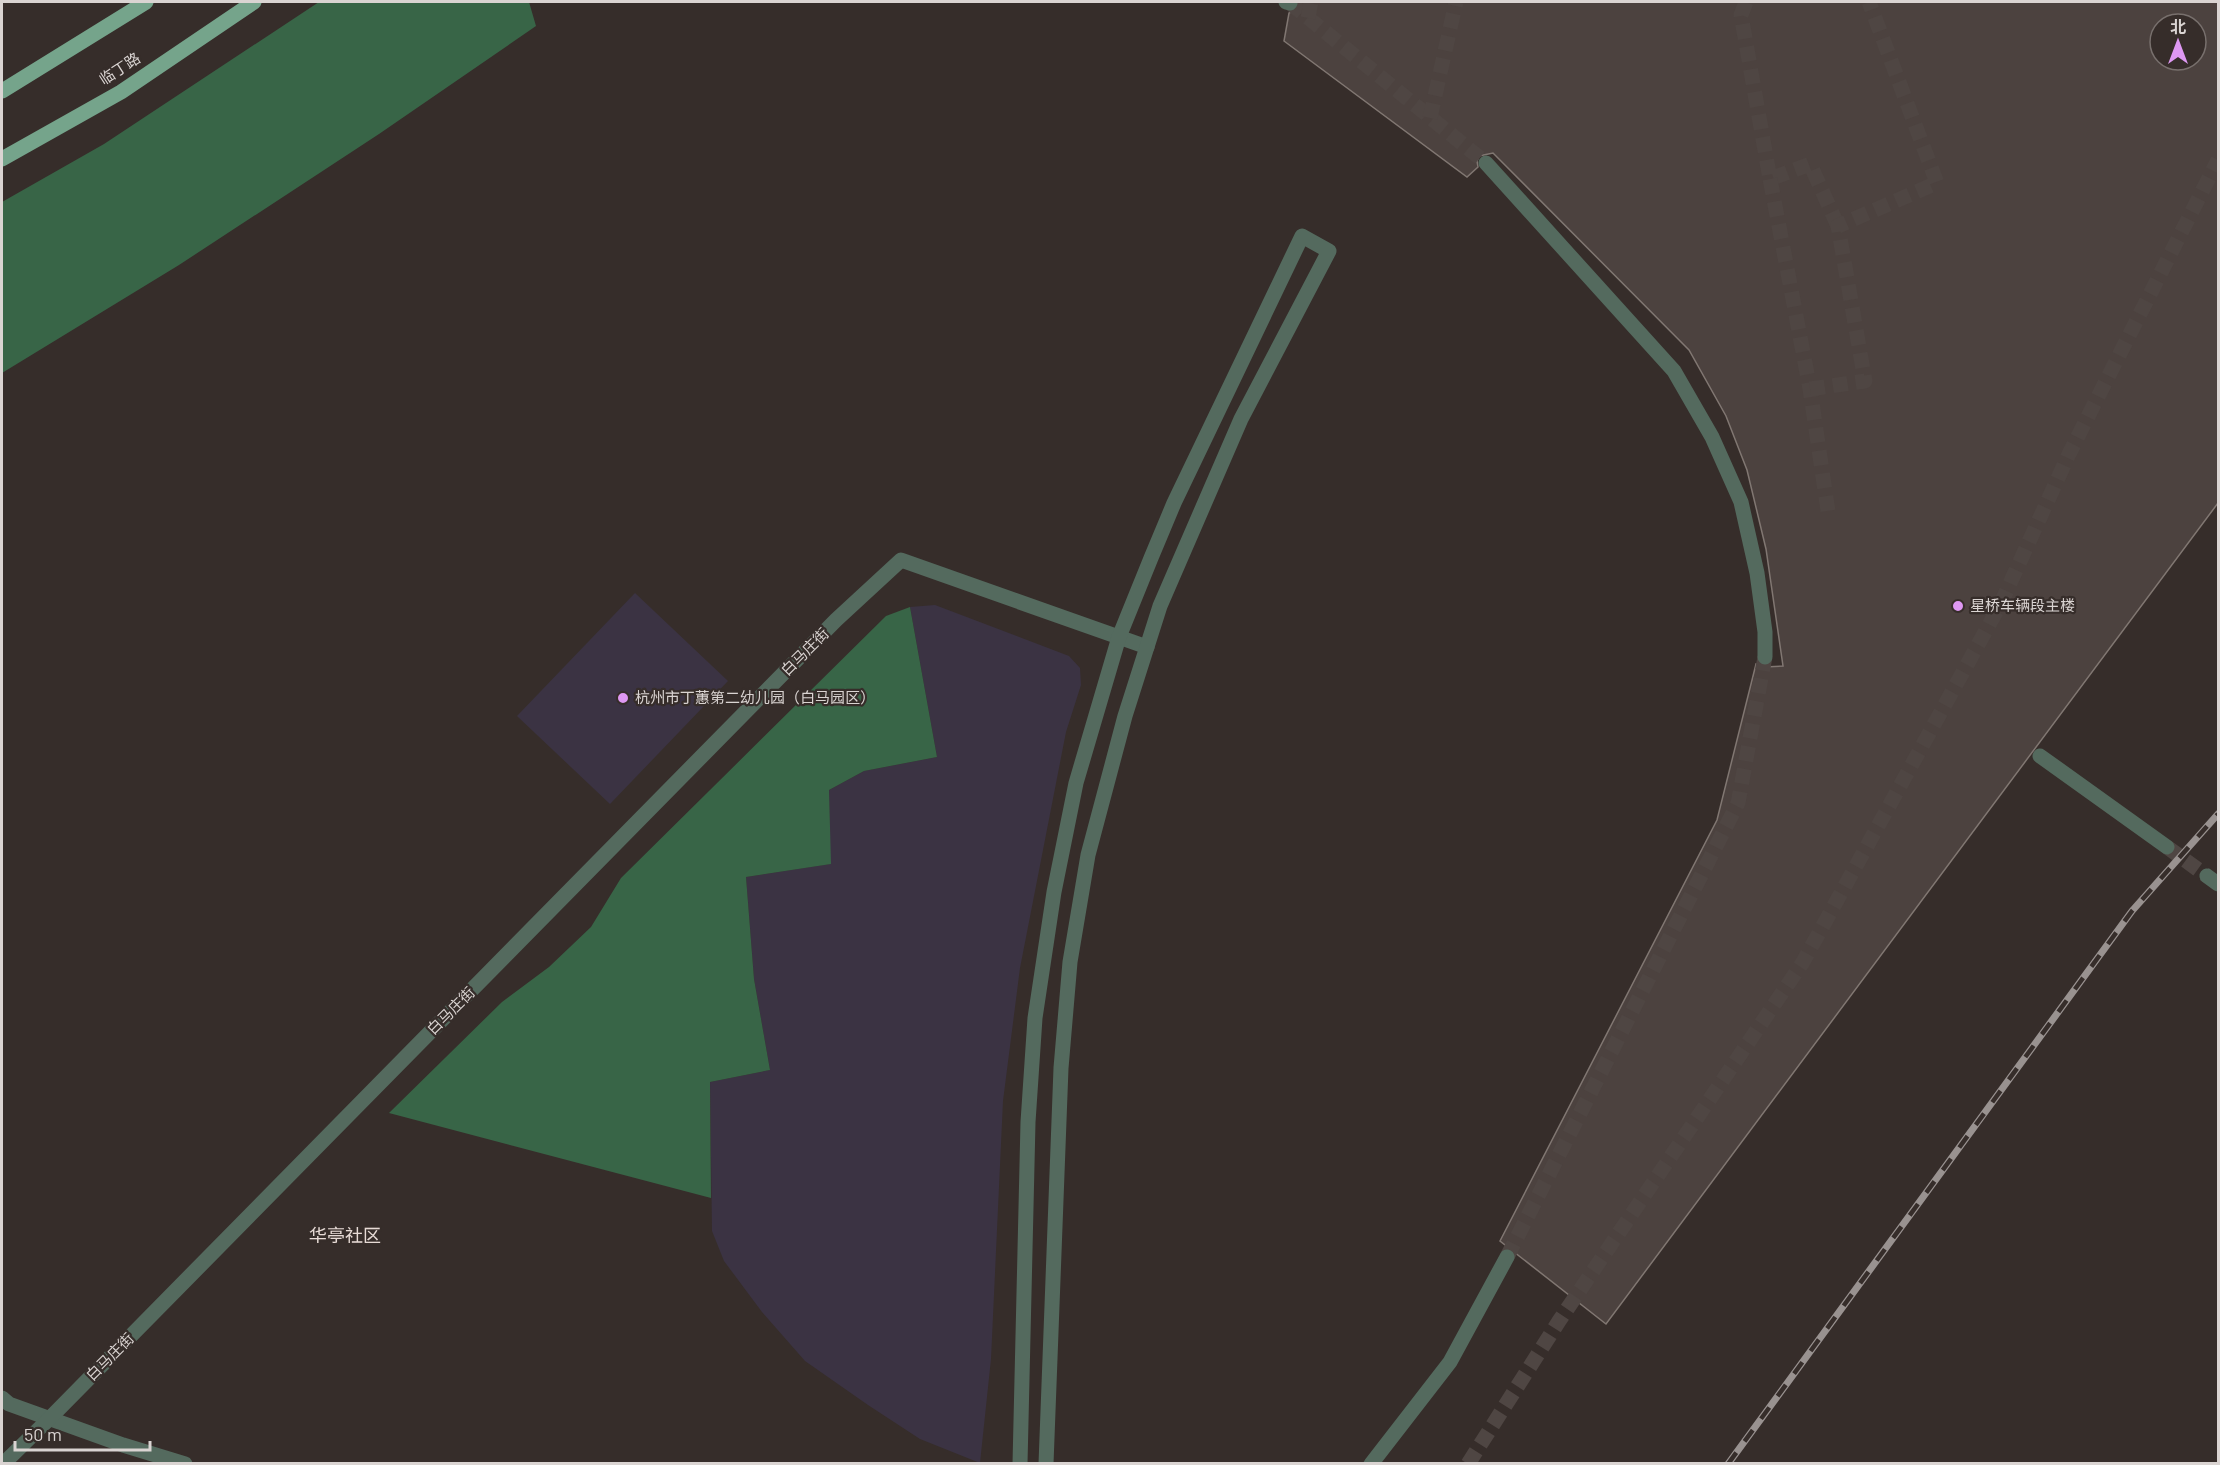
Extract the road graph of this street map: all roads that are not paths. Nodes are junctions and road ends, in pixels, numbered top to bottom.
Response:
1 (146, 2) edge
2 (254, 2) edge
3 (2, 91) edge
4 (2, 159) edge
5 (1486, 163) tunnel mouth
6 (1119, 637) junction
7 (1147, 646) junction
8 (1765, 657) tunnel mouth
9 (2040, 756) dead end
10 (2167, 847) tunnel mouth
11 (1508, 1257) tunnel mouth
12 (2, 1398) edge
13 (49, 1419) junction
14 (3, 1464) edge
15 (185, 1464) edge
16 (1020, 1464) edge
17 (1046, 1464) edge
18 (1371, 1464) edge

1 - 3 main road
2 - 4 main road, 临丁路
5 - 8 street
6 - 7 street
6 - 7 street
6 - 13 street, 白马庄街
6 - 16 street
7 - 17 street
9 - 10 street
11 - 18 street
12 - 13 street
13 - 14 street, 白马庄街
13 - 15 street

